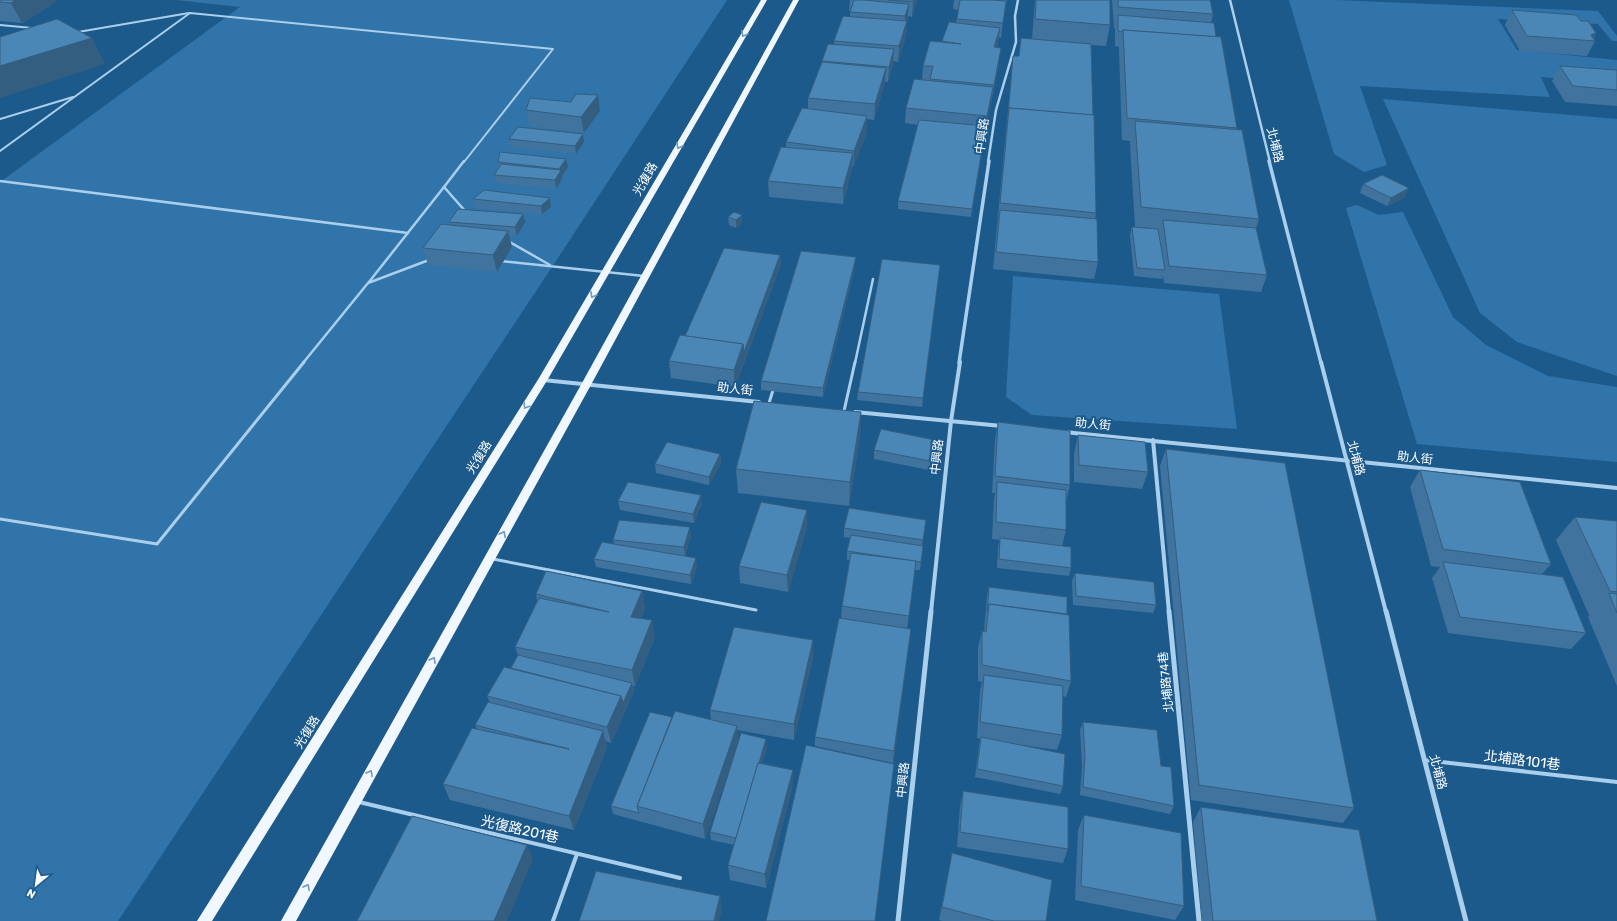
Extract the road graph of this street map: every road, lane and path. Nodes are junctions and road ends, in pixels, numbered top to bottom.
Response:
1 (764, 0) edge
2 (796, 0) edge
3 (1018, 0) edge
4 (1230, 0) edge
5 (190, 13) junction
6 (0, 25) edge
7 (37, 29) edge
8 (75, 33) edge
9 (77, 96) junction
10 (0, 119) edge
11 (0, 151) edge
12 (0, 180) edge
13 (444, 187) junction
14 (468, 214) edge
15 (408, 233) junction
16 (505, 239) edge
17 (432, 259) edge
18 (495, 261) edge
19 (550, 265) junction
20 (606, 271) junction
21 (645, 276) junction
22 (873, 279) dead end
23 (368, 283) junction
24 (543, 380) junction
25 (776, 380) edge
26 (587, 383) junction
27 (769, 403) junction
28 (777, 404) edge
29 (837, 410) edge
30 (844, 411) junction
31 (951, 421) junction
32 (1005, 426) edge
33 (1060, 431) edge
34 (1153, 440) junction
35 (1346, 461) junction
36 (1617, 488) edge
37 (0, 519) edge
38 (490, 558) junction
39 (756, 610) dead end
40 (1424, 760) junction
41 (1617, 782) edge
42 (355, 801) junction
43 (577, 854) junction
44 (680, 878) dead end
45 (204, 921) edge
46 (288, 921) edge
47 (553, 921) edge
48 (898, 921) edge
49 (1199, 921) edge
50 (1466, 921) edge

1 -> 20 main road, 光復路
2 - 21 main road
3 - 31 street, 中興路
4 - 35 street, 北埔路
5 - 8 lane
5 - 9 lane
5 - 13 lane
6 - 7 lane
9 - 10 lane
9 - 11 lane
12 - 15 lane
13 - 14 lane
13 - 15 lane
15 - 23 lane
16 - 19 lane
17 - 23 lane
18 - 19 lane
19 - 20 lane
20 - 21 lane
20 -> 24 main road, 光復路
21 - 26 main road
22 - 30 lane
23 - 37 lane
24 - 26 street, 助人街
24 -> 45 main road, 光復路
25 - 27 lane
26 - 27 street, 助人街
38 -> 26 main road
27 - 28 street, 助人街
29 - 30 street
30 - 31 street
31 - 32 street
31 - 48 street, 中興路
33 - 34 street, 助人街
34 - 35 street, 助人街
34 - 49 street, 北埔路74巷
35 - 36 street, 助人街
35 - 40 street, 北埔路
38 - 39 lane
42 -> 38 main road
40 - 41 lane, 北埔路101巷
40 - 50 street, 北埔路
42 - 43 lane, 光復路201巷
46 -> 42 main road
43 - 44 lane, 光復路201巷
43 - 47 lane

